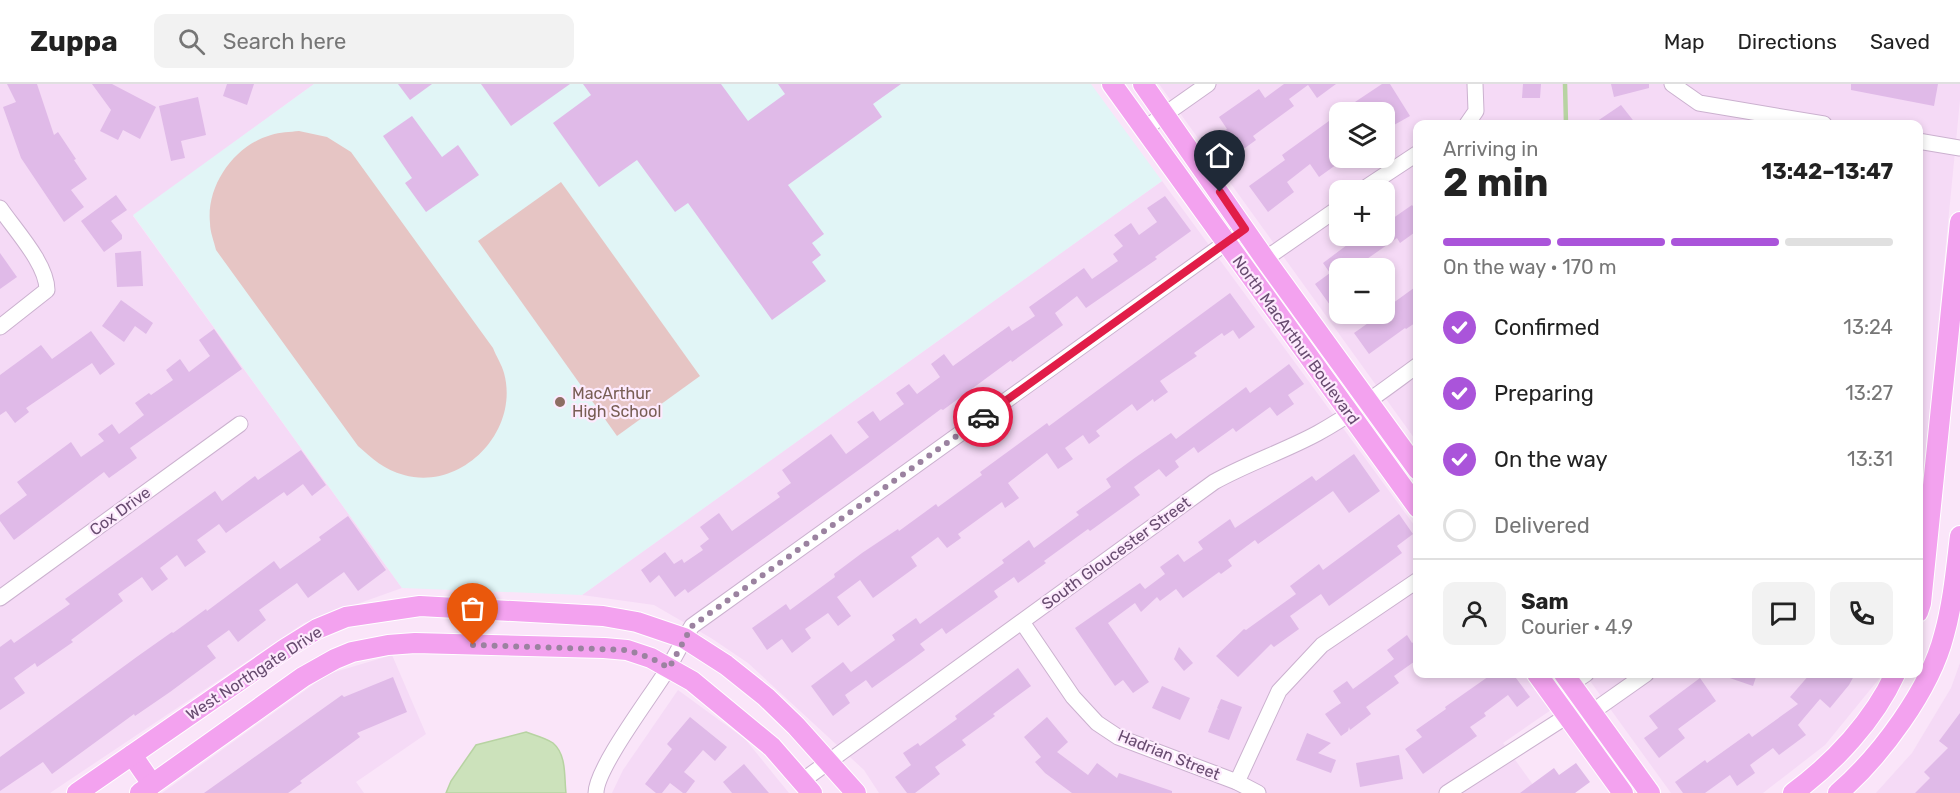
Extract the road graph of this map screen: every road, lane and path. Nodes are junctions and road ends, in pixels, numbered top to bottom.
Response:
1 (1112, 84) edge
2 (1143, 84) edge
3 (1208, 84) edge
4 (1475, 84) edge
5 (1672, 84) edge
6 (1165, 114) junction
7 (1470, 120) edge
8 (1799, 120) edge
9 (1144, 129) junction
10 (1923, 142) edge
11 (1960, 148) edge
12 (1413, 156) edge
13 (1377, 180) edge
14 (0, 208) edge
15 (1329, 215) edge
16 (1960, 222) edge
17 (1245, 229) junction
18 (1226, 242) junction
19 (1265, 259) junction
20 (0, 327) edge
21 (1413, 369) edge
22 (1368, 402) junction
23 (1350, 415) junction
24 (240, 424) dead end
25 (1413, 463) edge
26 (1413, 501) edge
27 (1960, 536) edge
28 (1413, 583) edge
29 (1923, 588) edge
30 (0, 598) edge
31 (1022, 622) junction
32 (684, 638) junction
33 (669, 668) junction
34 (1540, 678) edge
35 (1574, 678) edge
36 (1639, 678) edge
37 (1893, 678) edge
38 (1588, 707) junction
39 (1567, 716) junction
40 (132, 755) junction
41 (829, 762) junction
42 (1237, 782) junction
43 (807, 787) edge
44 (146, 789) edge
45 (77, 793) edge
46 (596, 793) edge
47 (855, 793) edge
48 (1258, 793) edge
49 (1447, 793) edge
50 (1623, 793) edge
51 (1650, 793) edge
52 (1793, 793) edge
53 (1838, 793) edge

1 - 9 main road, North MacArthur Boulevard
2 - 6 main road, North MacArthur Boulevard
3 - 6 street
4 - 7 street
5 - 8 street
6 - 9 street
6 - 17 main road, North MacArthur Boulevard
9 - 18 main road, North MacArthur Boulevard
10 - 11 street
12 - 13 street
14 - 20 street
15 - 19 street
16 - 29 main road
17 - 18 street
17 - 19 main road, North MacArthur Boulevard
18 - 23 main road, North MacArthur Boulevard
18 - 32 street
19 - 22 main road, North MacArthur Boulevard
21 - 22 street, South Gloucester Street
22 - 23 street, South Gloucester Street
22 - 25 main road, North MacArthur Boulevard
23 - 26 main road, North MacArthur Boulevard
23 - 31 street, South Gloucester Street
24 - 30 street, Cox Drive
27 - 53 main road
28 - 42 street
31 - 41 street, South Gloucester Street
31 - 42 street, Hadrian Street
32 - 33 street
32 - 40 main road, West Northgate Drive
32 - 41 main road, West Northgate Drive
33 - 43 main road, West Northgate Drive
33 - 44 main road, West Northgate Drive
33 - 46 street
34 - 39 main road
35 - 38 main road
36 - 38 street
37 - 52 main road
38 - 39 main road
38 - 51 main road
39 - 49 street
39 - 50 main road
40 - 44 main road
40 - 45 main road, West Northgate Drive
41 - 43 street, South Gloucester Street
41 - 47 main road, West Northgate Drive
42 - 48 street, Hadrian Street

